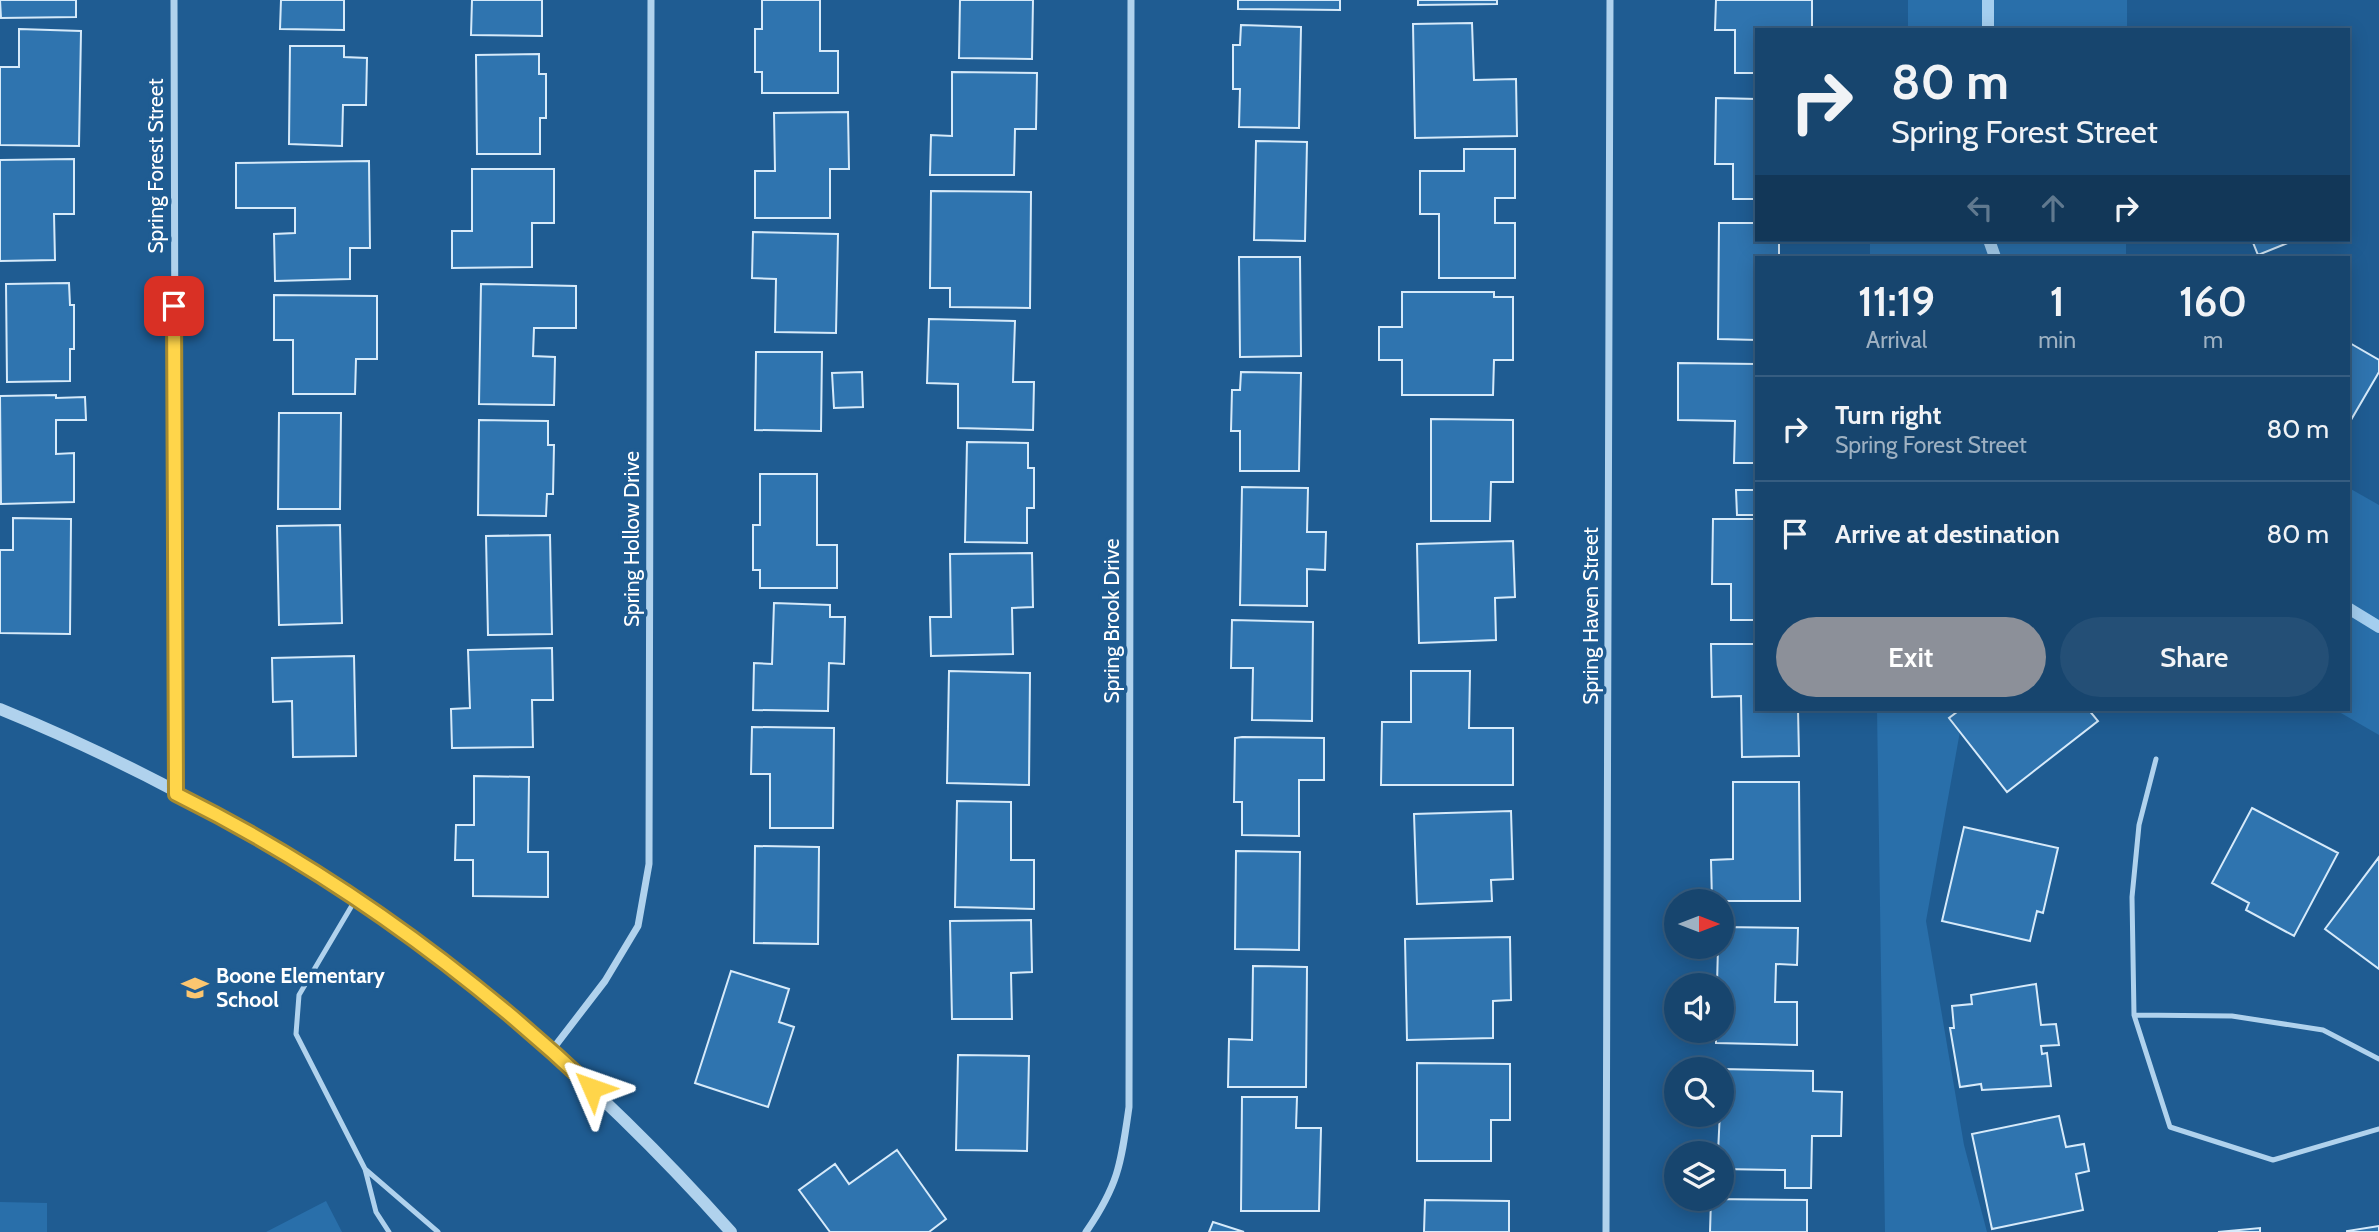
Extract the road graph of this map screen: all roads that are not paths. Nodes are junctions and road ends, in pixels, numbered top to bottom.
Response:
1 (174, 0) edge
2 (651, 0) edge
3 (1131, 0) edge
4 (1610, 0) edge
5 (0, 709) edge
6 (2156, 759) dead end
7 (176, 794) junction
8 (356, 899) junction
9 (2134, 1015) junction
10 (552, 1050) junction
11 (2379, 1059) edge
12 (2379, 1129) edge
13 (365, 1169) junction
14 (389, 1232) edge
15 (438, 1232) edge
16 (731, 1232) edge
17 (1086, 1232) edge
18 (1606, 1232) edge

1 - 7 street, Spring Forest Street
2 - 10 street, Spring Hollow Drive
3 - 17 street, Spring Brook Drive
4 - 18 street, Spring Haven Street
5 - 7 street
6 - 9 lane
7 - 8 street
8 - 10 street
8 - 13 lane
9 - 11 lane
9 - 12 lane
10 - 16 street
13 - 14 lane
13 - 15 lane

